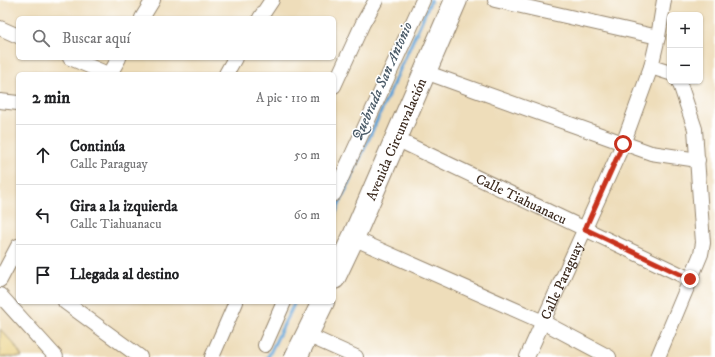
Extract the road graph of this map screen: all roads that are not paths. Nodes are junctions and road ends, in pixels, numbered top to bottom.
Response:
1 (152, 0) edge
2 (272, 0) edge
3 (376, 0) edge
4 (423, 0) edge
5 (456, 0) edge
6 (494, 0) edge
7 (664, 0) edge
8 (143, 16) edge
9 (261, 16) edge
10 (0, 28) edge
11 (16, 35) edge
12 (658, 38) junction
13 (75, 60) edge
14 (118, 60) edge
15 (234, 60) edge
16 (651, 67) junction
17 (104, 72) edge
18 (110, 72) edge
19 (227, 72) edge
20 (425, 72) junction
21 (667, 72) edge
22 (336, 82) edge
23 (680, 84) edge
24 (0, 101) edge
25 (16, 103) edge
26 (396, 139) junction
27 (623, 144) junction
28 (698, 160) junction
29 (336, 190) edge
30 (585, 229) junction
31 (353, 238) junction
32 (16, 250) edge
33 (9, 262) edge
34 (336, 274) edge
35 (690, 279) junction
36 (0, 280) edge
37 (0, 295) edge
38 (68, 304) edge
39 (235, 304) edge
40 (283, 304) edge
41 (322, 304) edge
42 (543, 322) junction
43 (307, 335) junction
44 (265, 345) dead end
45 (56, 357) edge
46 (140, 357) edge
47 (212, 357) edge
48 (296, 357) edge
49 (356, 357) edge
50 (527, 357) edge
51 (609, 357) edge
52 (658, 357) edge

1 - 8 street
2 - 9 street
3 - 22 street
4 - 29 street
5 - 20 highway, Avenida Circunvalación
6 - 12 street
7 - 12 street, Calle Paraguay
10 - 11 street
12 - 16 street, Calle Paraguay
13 - 17 street
14 - 18 street
15 - 19 street
16 - 21 street
16 - 27 street, Calle Paraguay
20 - 26 highway, Avenida Circunvalación
20 - 27 street
23 - 28 street
24 - 25 street
26 - 30 street, Calle Tiahuanacu
26 - 31 highway, Avenida Circunvalación
27 - 28 street
27 - 30 street, Calle Paraguay
28 - 35 street
30 - 35 street, Calle Tiahuanacu
30 - 42 street, Calle Paraguay
31 - 34 highway, Avenida Circunvalación
31 - 42 street
32 - 33 street
33 - 36 street
35 - 52 street
37 - 45 street
38 - 46 street
39 - 47 street
40 - 44 street
41 - 43 highway
42 - 50 street, Calle Paraguay
42 - 51 street
43 - 48 highway
43 - 49 street

